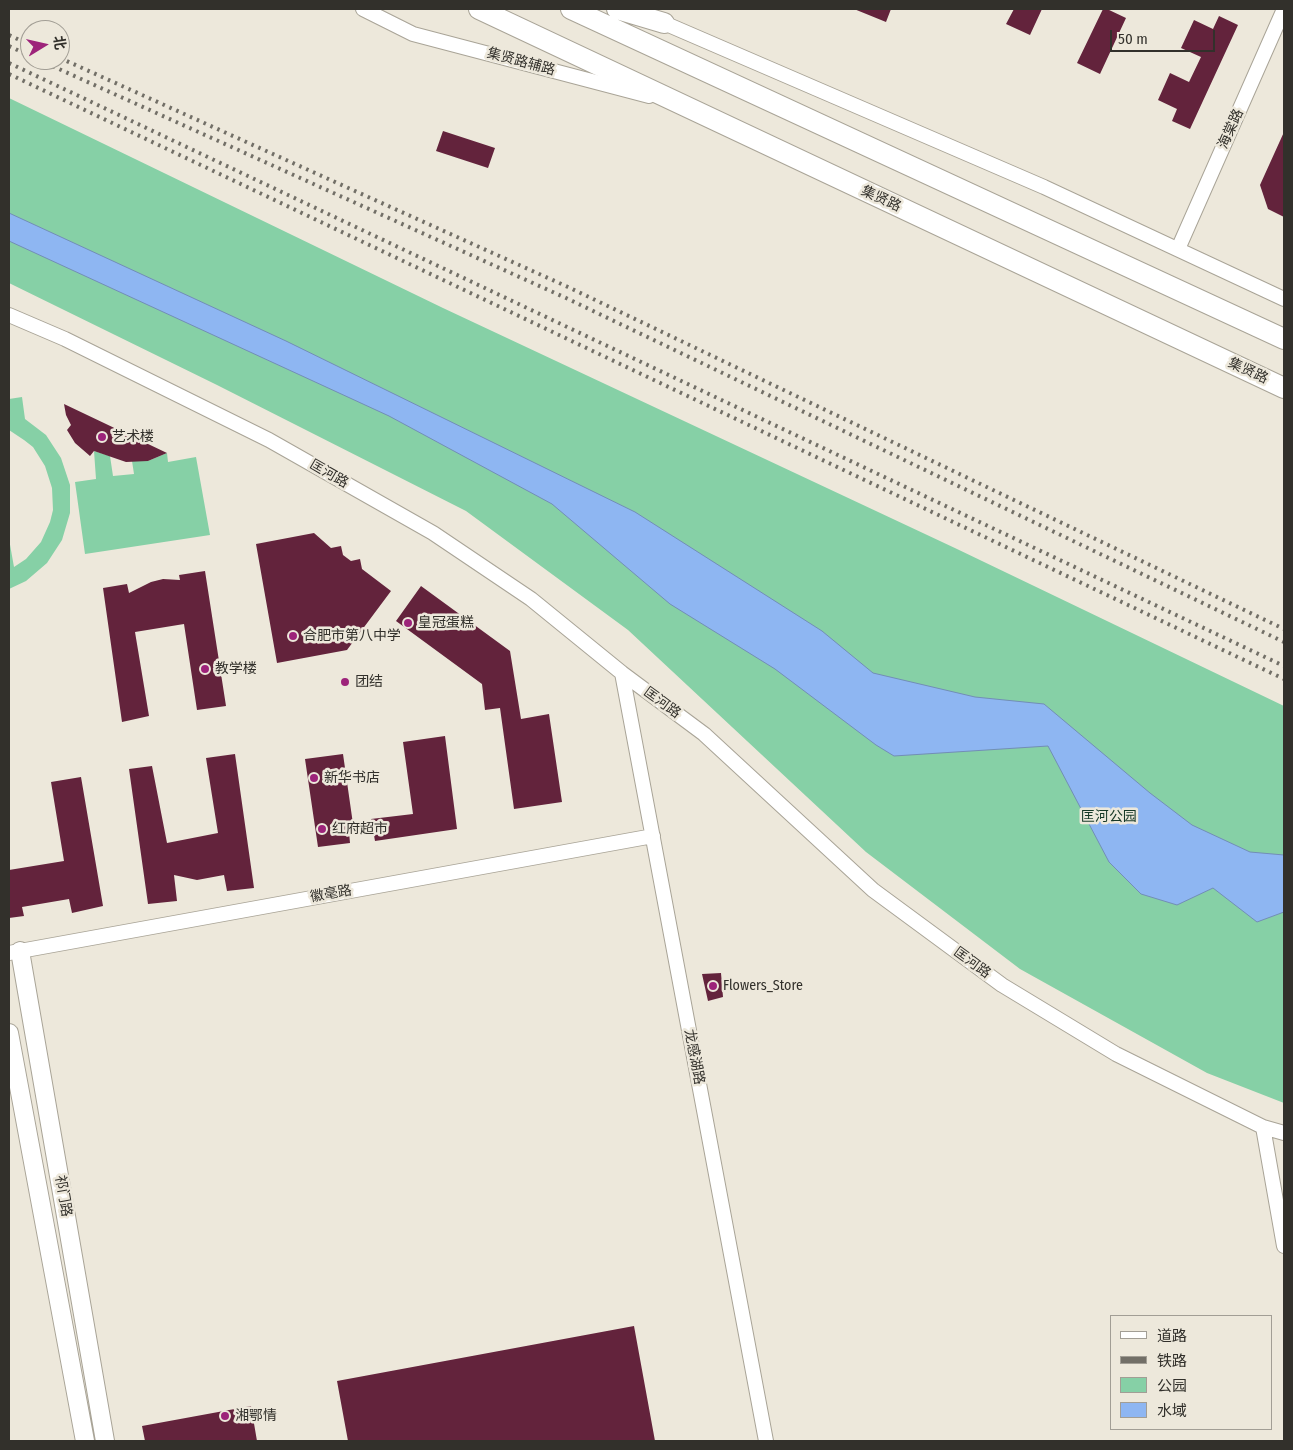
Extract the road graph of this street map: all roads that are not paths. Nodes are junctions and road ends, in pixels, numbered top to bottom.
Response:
1 (363, 9) edge
2 (479, 9) edge
3 (570, 9) edge
4 (618, 9) edge
5 (632, 9) edge
6 (1284, 9) edge
7 (664, 22) junction
8 (683, 106) junction
9 (1178, 250) junction
10 (1284, 299) edge
11 (9, 315) edge
12 (1284, 340) edge
13 (1284, 388) edge
14 (622, 673) junction
15 (654, 836) junction
16 (14, 952) edge
17 (9, 1033) edge
18 (1263, 1128) junction
19 (1284, 1133) edge
20 (1284, 1246) edge
21 (85, 1441) edge
22 (105, 1441) edge
23 (766, 1441) edge

1 - 8 street, 集贤路辅路
2 - 8 highway, 集贤路
3 - 12 highway
4 - 7 highway
5 - 7 street
6 - 9 street, 海棠路
7 - 9 street
8 - 13 highway, 集贤路
9 - 10 street
11 - 14 street, 匡河路
14 - 15 street, 龙感湖路
14 - 18 street, 匡河路
15 - 16 street, 徽毫路
15 - 23 street, 龙感湖路
16 - 22 main road, 祁门路
17 - 21 main road, 祁门路
18 - 19 street, 匡河路
18 - 20 street

